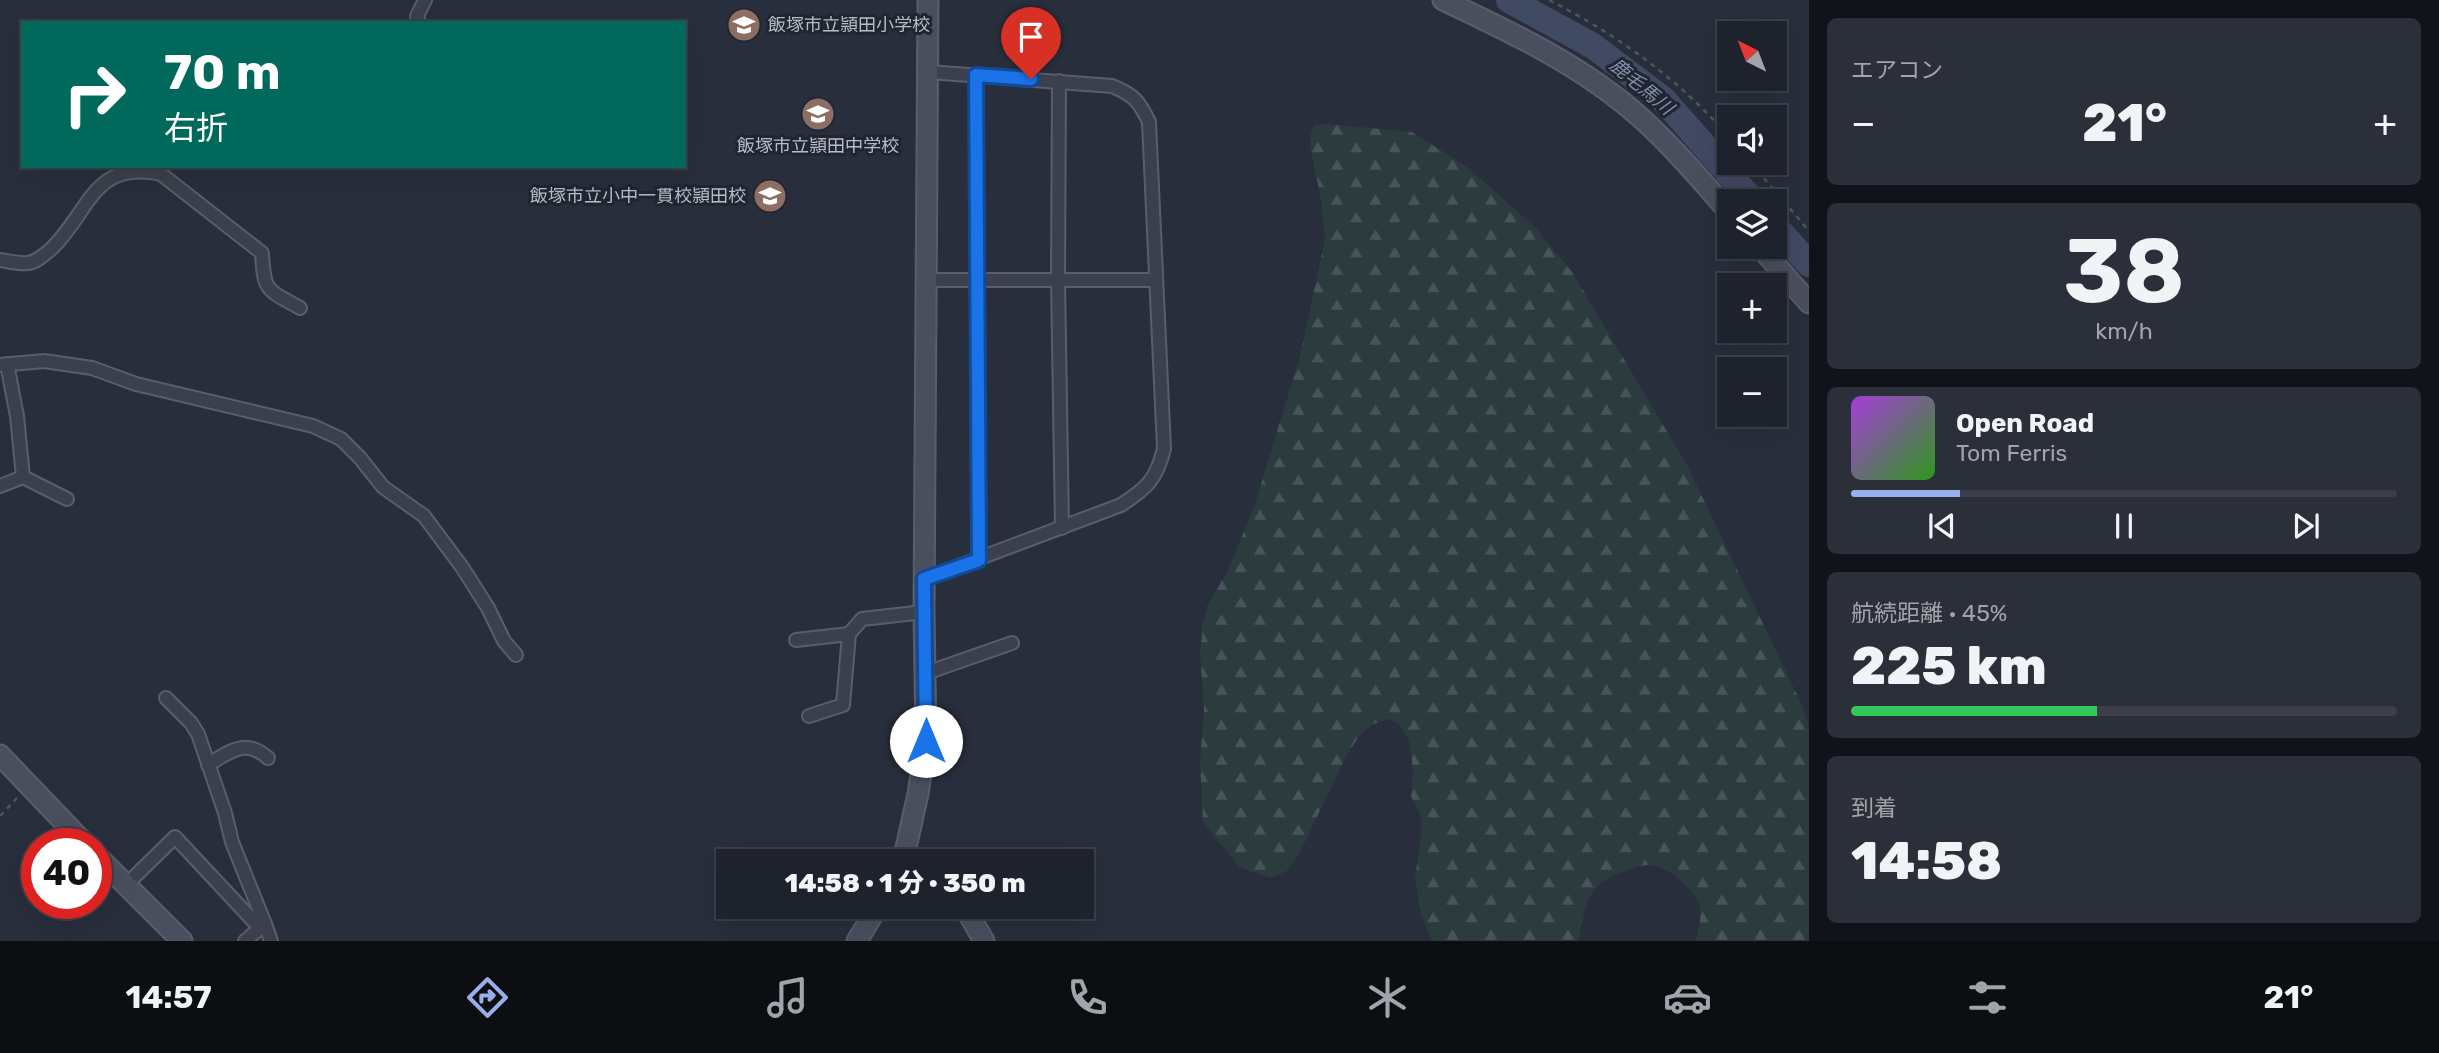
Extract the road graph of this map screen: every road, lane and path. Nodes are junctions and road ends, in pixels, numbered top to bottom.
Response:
1 (425, 0) edge
2 (928, 0) edge
3 (1444, 0) edge
4 (1549, 0) edge
5 (418, 21) edge
6 (929, 72) junction
7 (976, 75) junction
8 (1059, 81) junction
9 (1717, 123) edge
10 (1761, 175) edge
11 (1717, 198) edge
12 (1809, 232) edge
13 (1770, 259) edge
14 (0, 260) edge
15 (925, 280) junction
16 (1058, 280) junction
17 (1155, 280) junction
18 (976, 281) junction
19 (1809, 303) edge
20 (300, 308) dead end
21 (3, 364) edge
22 (23, 477) junction
23 (0, 486) edge
24 (67, 499) dead end
25 (1062, 528) junction
26 (979, 560) junction
27 (924, 579) junction
28 (924, 612) junction
29 (849, 634) junction
30 (796, 640) dead end
31 (1012, 643) dead end
32 (516, 656) dead end
33 (926, 673) junction
34 (166, 698) dead end
35 (809, 716) dead end
36 (0, 755) edge
37 (268, 758) dead end
38 (208, 765) junction
39 (29, 787) junction
40 (0, 816) edge
41 (69, 828) edge
42 (905, 849) edge
43 (112, 871) edge
44 (126, 885) junction
45 (870, 919) edge
46 (971, 919) edge
47 (262, 926) junction
48 (182, 941) edge
49 (245, 941) edge
50 (271, 941) edge
51 (857, 941) edge
52 (984, 941) edge

1 - 5 street
2 - 6 street
3 - 11 street
4 - 9 path
6 - 7 street
6 - 15 street
7 - 8 street
7 - 18 street
8 - 16 street
8 - 17 street
10 - 12 path
13 - 19 street
14 - 20 street
15 - 18 street
15 - 27 street
16 - 17 street
16 - 18 street
16 - 25 street
17 - 25 street
18 - 26 street
21 - 22 street
21 - 32 street
22 - 23 street
22 - 24 street
25 - 26 street
26 - 27 street
27 - 28 street
28 - 29 street
28 - 33 street
29 - 30 street
29 - 35 street
31 - 33 street
33 - 42 street
34 - 38 street
36 - 39 street
37 - 38 street
38 - 47 street
39 - 40 path
39 - 41 street
43 - 44 street
44 - 47 street
44 - 48 street
45 - 51 street
46 - 52 street
47 - 49 street
47 - 50 street

